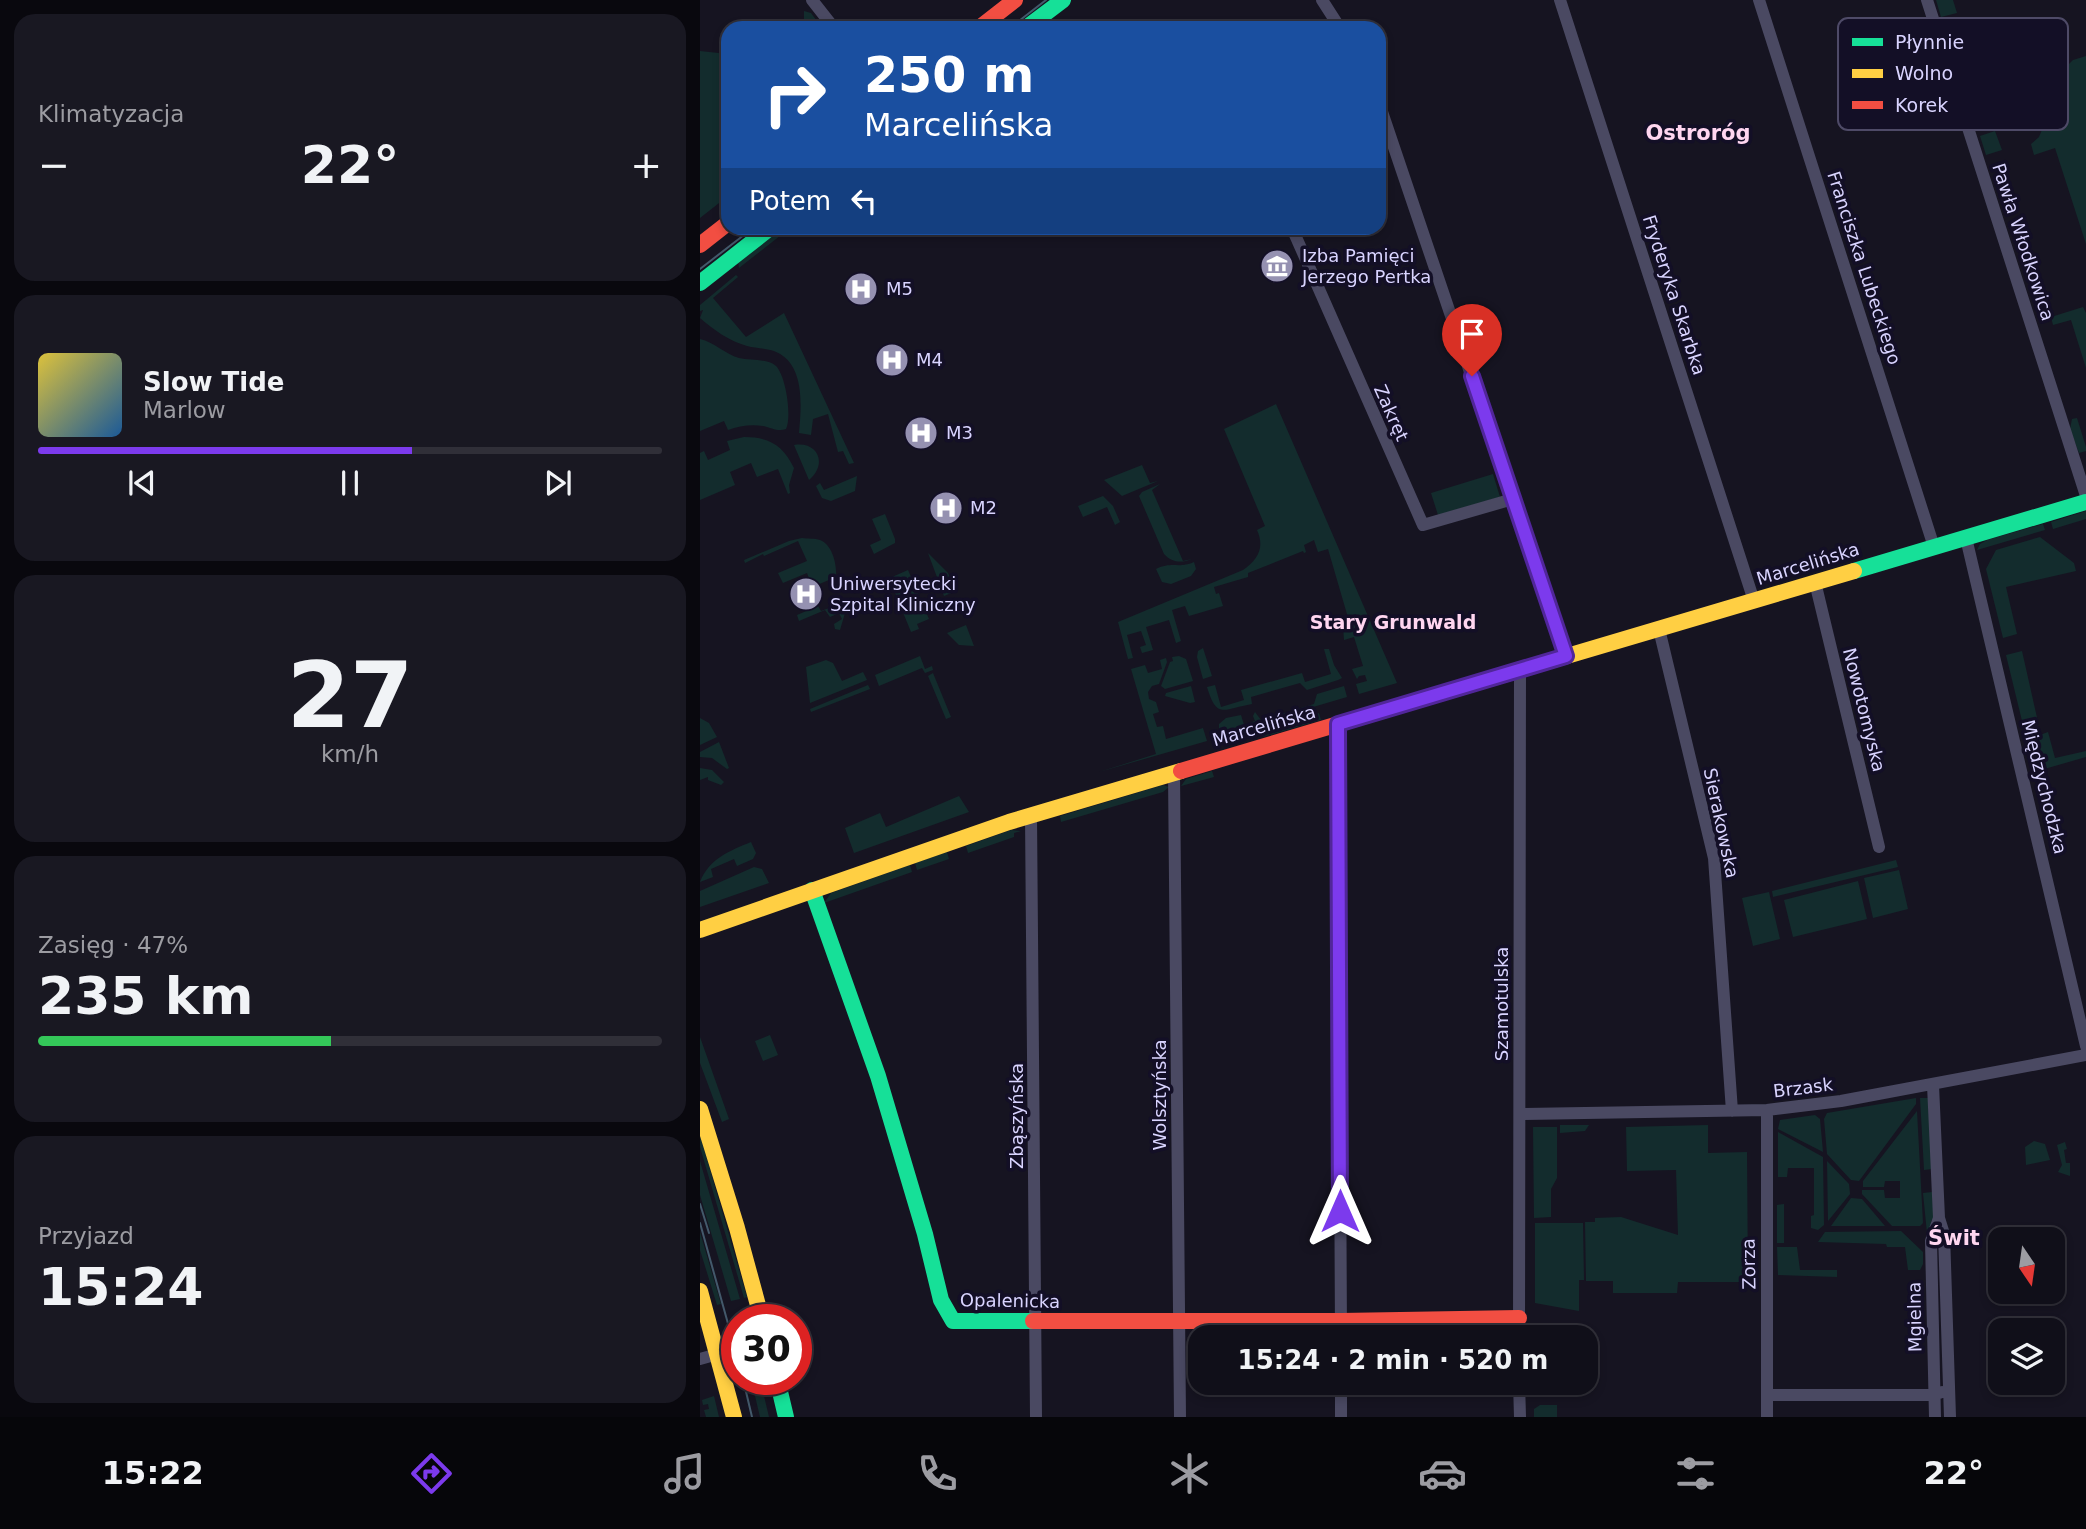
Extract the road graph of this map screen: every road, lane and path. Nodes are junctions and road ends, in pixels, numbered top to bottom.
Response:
1 (812, 0) edge
2 (1015, 0) edge
3 (1063, 0) edge
4 (1322, 0) edge
5 (1560, 0) edge
6 (1759, 0) edge
7 (1927, 0) edge
8 (1933, 18) edge
9 (828, 21) edge
10 (988, 21) edge
11 (1035, 21) edge
12 (1336, 21) edge
13 (1386, 124) edge
14 (1969, 130) edge
15 (721, 228) edge
16 (760, 235) edge
17 (1295, 235) edge
18 (700, 245) edge
19 (700, 283) edge
20 (2086, 496) edge
21 (1513, 499) junction
22 (2086, 502) edge
23 (1966, 538) junction
24 (1934, 547) junction
25 (1815, 582) junction
26 (1754, 601) junction
27 (1659, 629) junction
28 (1566, 656) junction
29 (1520, 670) junction
30 (1338, 724) junction
31 (1174, 773) junction
32 (1031, 815) junction
33 (1879, 847) dead end
34 (812, 890) junction
35 (700, 930) edge
36 (2086, 1045) edge
37 (2086, 1055) edge
38 (1933, 1085) junction
39 (700, 1109) edge
40 (1767, 1110) junction
41 (1732, 1111) junction
42 (1520, 1114) junction
43 (1939, 1218) junction
44 (700, 1291) edge
45 (758, 1304) edge
46 (1519, 1318) junction
47 (1036, 1322) junction
48 (1179, 1322) junction
49 (1248, 1325) edge
50 (1341, 1325) edge
51 (1406, 1325) edge
52 (1519, 1325) edge
53 (718, 1354) junction
54 (700, 1359) edge
55 (1949, 1390) junction
56 (781, 1395) edge
57 (1341, 1395) edge
58 (1519, 1395) edge
59 (1768, 1395) junction
60 (1934, 1395) junction
61 (734, 1417) edge
62 (786, 1417) edge
63 (1036, 1417) edge
64 (1180, 1417) edge
65 (1341, 1417) edge
66 (1520, 1417) edge
67 (1767, 1417) edge
68 (1934, 1417) edge
69 (1950, 1417) edge

1 - 9 street
2 - 10 street
3 - 11 street
4 - 12 street
5 - 26 street, Fryderyka Skarbka
6 - 24 street, Franciszka Lubeckiego
7 - 8 street, Pawła Włodkowica
13 - 21 street
14 - 20 street, Pawła Włodkowica
15 - 18 street
16 - 19 street
17 - 21 street, Zakręt
21 - 28 street
22 - 23 street, Marcelińska
23 - 24 street, Marcelińska
23 - 36 street, Międzychodzka
24 - 25 street, Marcelińska
25 - 26 street, Marcelińska
25 - 33 street, Nowotomyska
26 - 27 street, Marcelińska
27 - 28 street, Marcelińska
27 - 41 street, Sierakowska
28 - 29 street, Marcelińska
29 - 30 street, Marcelińska
29 - 42 street, Szamotulska
30 - 31 street, Marcelińska
30 - 50 street
31 - 32 street, Marcelińska
31 - 48 street, Wolsztyńska
32 - 34 street, Marcelińska
32 - 47 street, Zbąszyńska
34 - 35 street, Marcelińska
34 - 47 street, Opalenicka
37 - 38 street, Brzask
38 - 40 street, Brzask
38 - 43 street, Mgielna
39 - 45 street
40 - 41 street, Brzask
40 - 59 street, Zorza
41 - 42 street, Brzask
42 - 46 street, Szamotulska
43 - 55 street, Mgielna
43 - 60 street, Mgielna
44 - 53 street
46 - 51 street, Opalenicka
46 - 52 street, Szamotulska
47 - 48 street, Opalenicka
47 - 63 street, Zbąszyńska
48 - 49 street, Opalenicka
48 - 64 street, Wolsztyńska
53 - 54 street
53 - 61 street
55 - 60 street
55 - 69 street, Mgielna
56 - 62 street
57 - 65 street
58 - 66 street
59 - 60 street
59 - 67 street, Zorza
60 - 68 street, Mgielna

